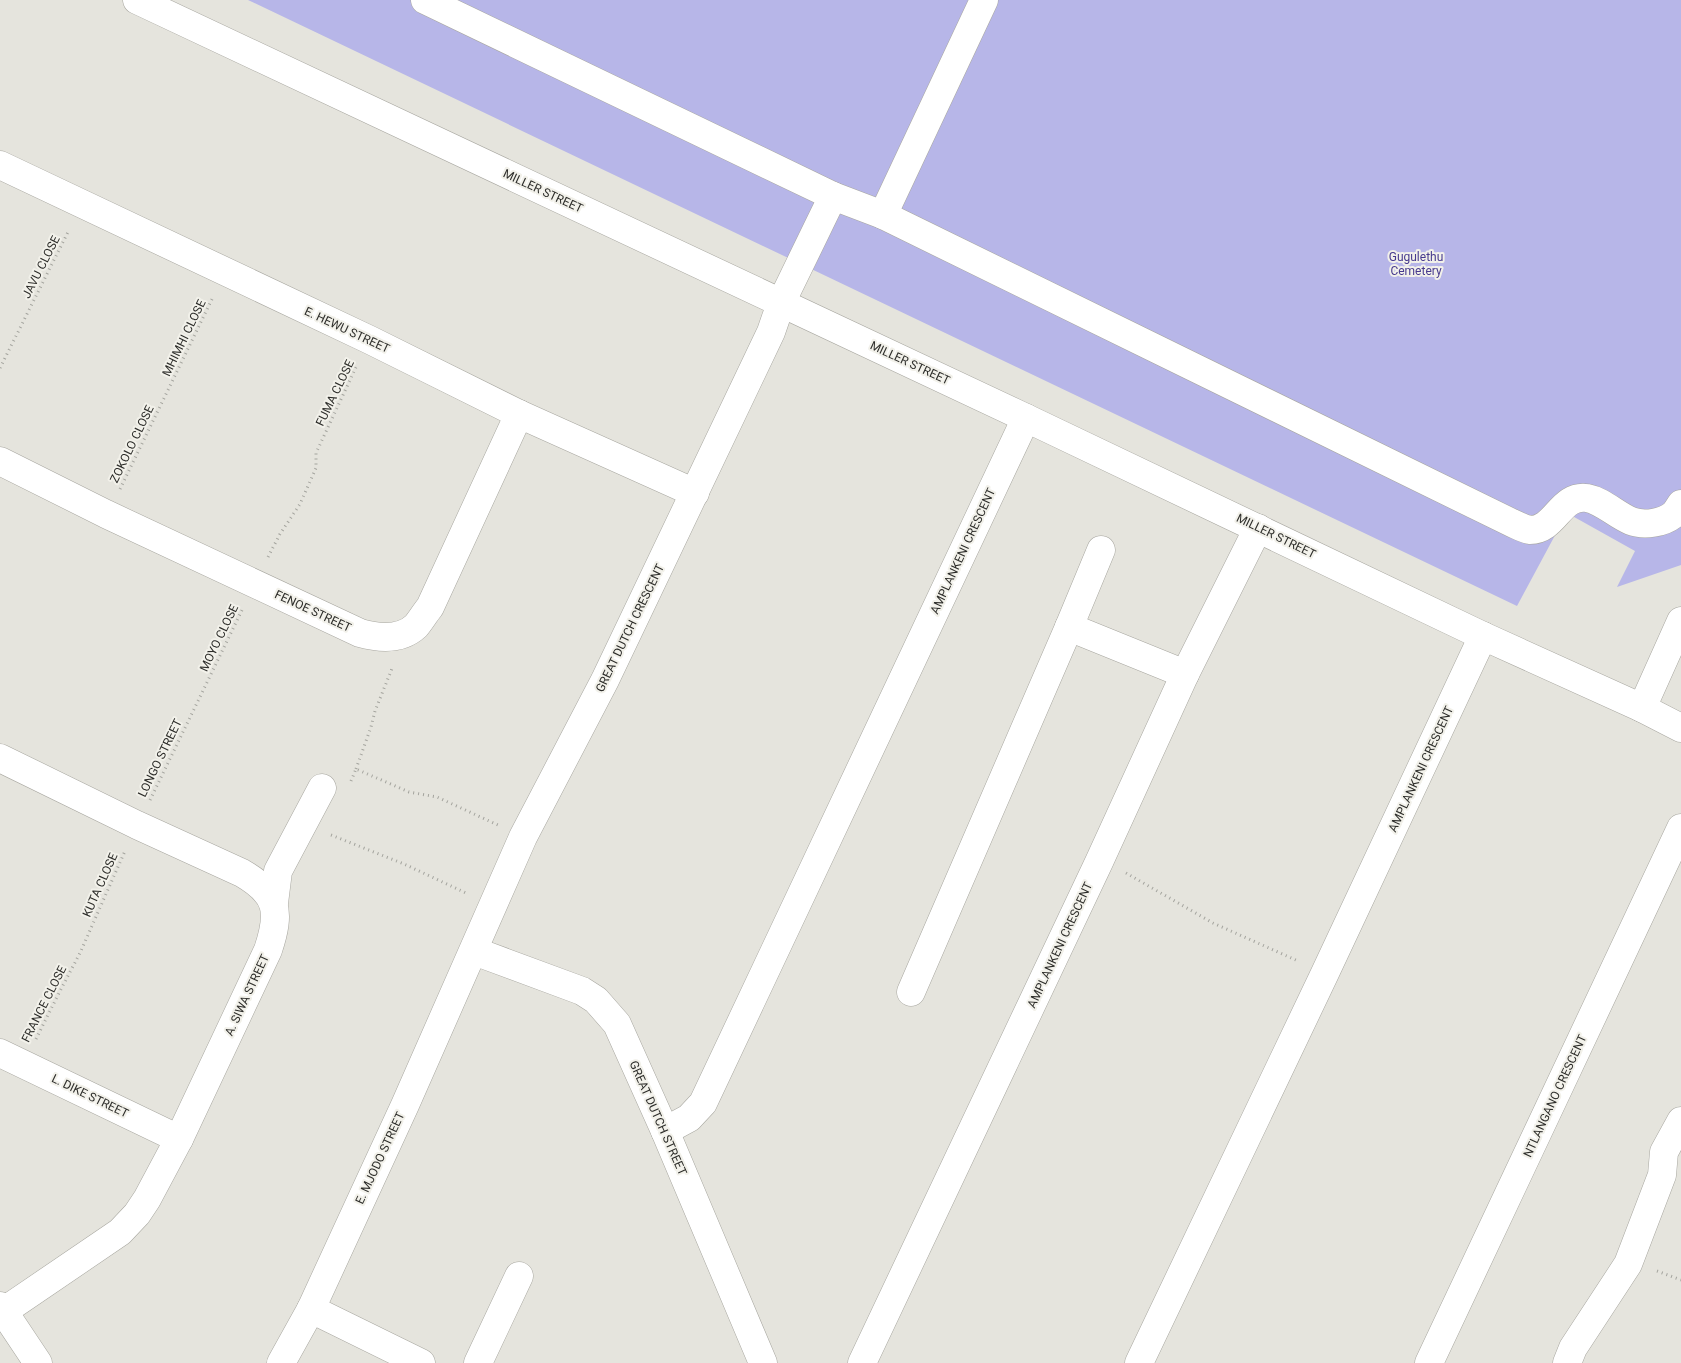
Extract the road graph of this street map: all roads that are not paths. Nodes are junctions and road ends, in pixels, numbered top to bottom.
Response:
1 (138, 0) edge
2 (426, 0) edge
3 (984, 0) edge
4 (0, 165) edge
5 (833, 196) junction
6 (883, 215) junction
7 (781, 303) junction
8 (519, 414) junction
9 (1026, 418) junction
10 (0, 461) edge
11 (695, 493) junction
12 (1681, 504) edge
13 (1258, 528) junction
14 (1101, 550) dead end
15 (1681, 621) edge
16 (1069, 627) junction
17 (1483, 636) junction
18 (1185, 674) junction
19 (1642, 708) junction
20 (1681, 728) edge
21 (0, 758) edge
22 (322, 788) road end
23 (1681, 828) edge
24 (274, 903) junction
25 (474, 951) junction
26 (911, 992) dead end
27 (12, 1058) edge
28 (1681, 1121) edge
29 (665, 1131) junction
30 (179, 1139) junction
31 (519, 1276) dead end
32 (2, 1308) edge
33 (311, 1309) junction
34 (38, 1363) edge
35 (281, 1363) edge
36 (421, 1363) edge
37 (478, 1363) edge
38 (763, 1363) edge
39 (862, 1363) edge
40 (1139, 1363) edge
41 (1429, 1363) edge
42 (1567, 1363) edge

1 - 7 street, MILLER STREET
2 - 5 street
3 - 6 street
4 - 8 street, E. HEWU STREET
5 - 6 street
5 - 7 street, GREAT DUTCH CRESCENT
6 - 12 street
7 - 9 street, MILLER STREET
7 - 11 street, GREAT DUTCH CRESCENT
8 - 10 street, FENOE STREET
8 - 11 street, E. HEWU STREET
9 - 13 street, MILLER STREET
9 - 29 street, AMPLANKENI CRESCENT
11 - 25 street, GREAT DUTCH CRESCENT
13 - 17 street, MILLER STREET
13 - 18 street, AMPLANKENI CRESCENT
14 - 16 street
15 - 19 street
16 - 18 street
16 - 26 street
17 - 19 street, MILLER STREET
17 - 40 street, AMPLANKENI CRESCENT
18 - 39 street, AMPLANKENI CRESCENT
19 - 20 street, MILLER STREET
21 - 24 street
22 - 24 street, A. SIWA STREET
23 - 41 street, NTLANGANO CRESCENT
24 - 30 street, A. SIWA STREET
25 - 29 street, GREAT DUTCH STREET
25 - 33 street, E. MJODO STREET
27 - 30 street, L. DIKE STREET
28 - 42 street
29 - 38 street, GREAT DUTCH STREET
30 - 32 street, A. SIWA STREET
31 - 37 street
32 - 34 street
33 - 35 street, E. MJODO STREET
33 - 36 street

